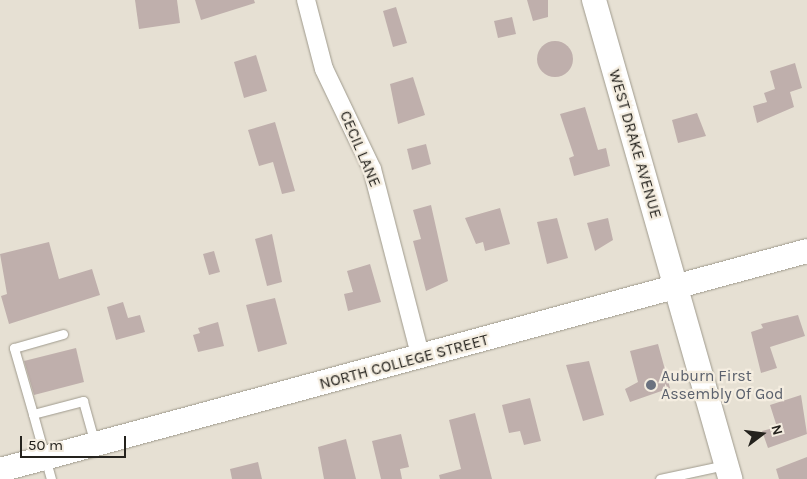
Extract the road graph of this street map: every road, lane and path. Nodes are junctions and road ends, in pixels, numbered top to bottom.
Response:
1 (306, 0) edge
2 (594, 0) edge
3 (807, 251) edge
4 (675, 288) junction
5 (63, 334) dead end
6 (421, 358) junction
7 (32, 414) junction
8 (95, 444) junction
9 (48, 468) edge
10 (0, 470) edge
11 (728, 472) edge
12 (660, 479) edge

1 - 6 street, CECIL LANE
2 - 4 main road, WEST DRAKE AVENUE
3 - 4 main road, NORTH COLLEGE STREET
4 - 6 main road, NORTH COLLEGE STREET
4 - 11 main road, WEST DRAKE AVENUE
5 - 7 lane
6 - 8 main road, NORTH COLLEGE STREET
7 - 8 lane
7 - 9 lane
8 - 9 main road, NORTH COLLEGE STREET
9 - 10 main road, NORTH COLLEGE STREET
11 - 12 lane

